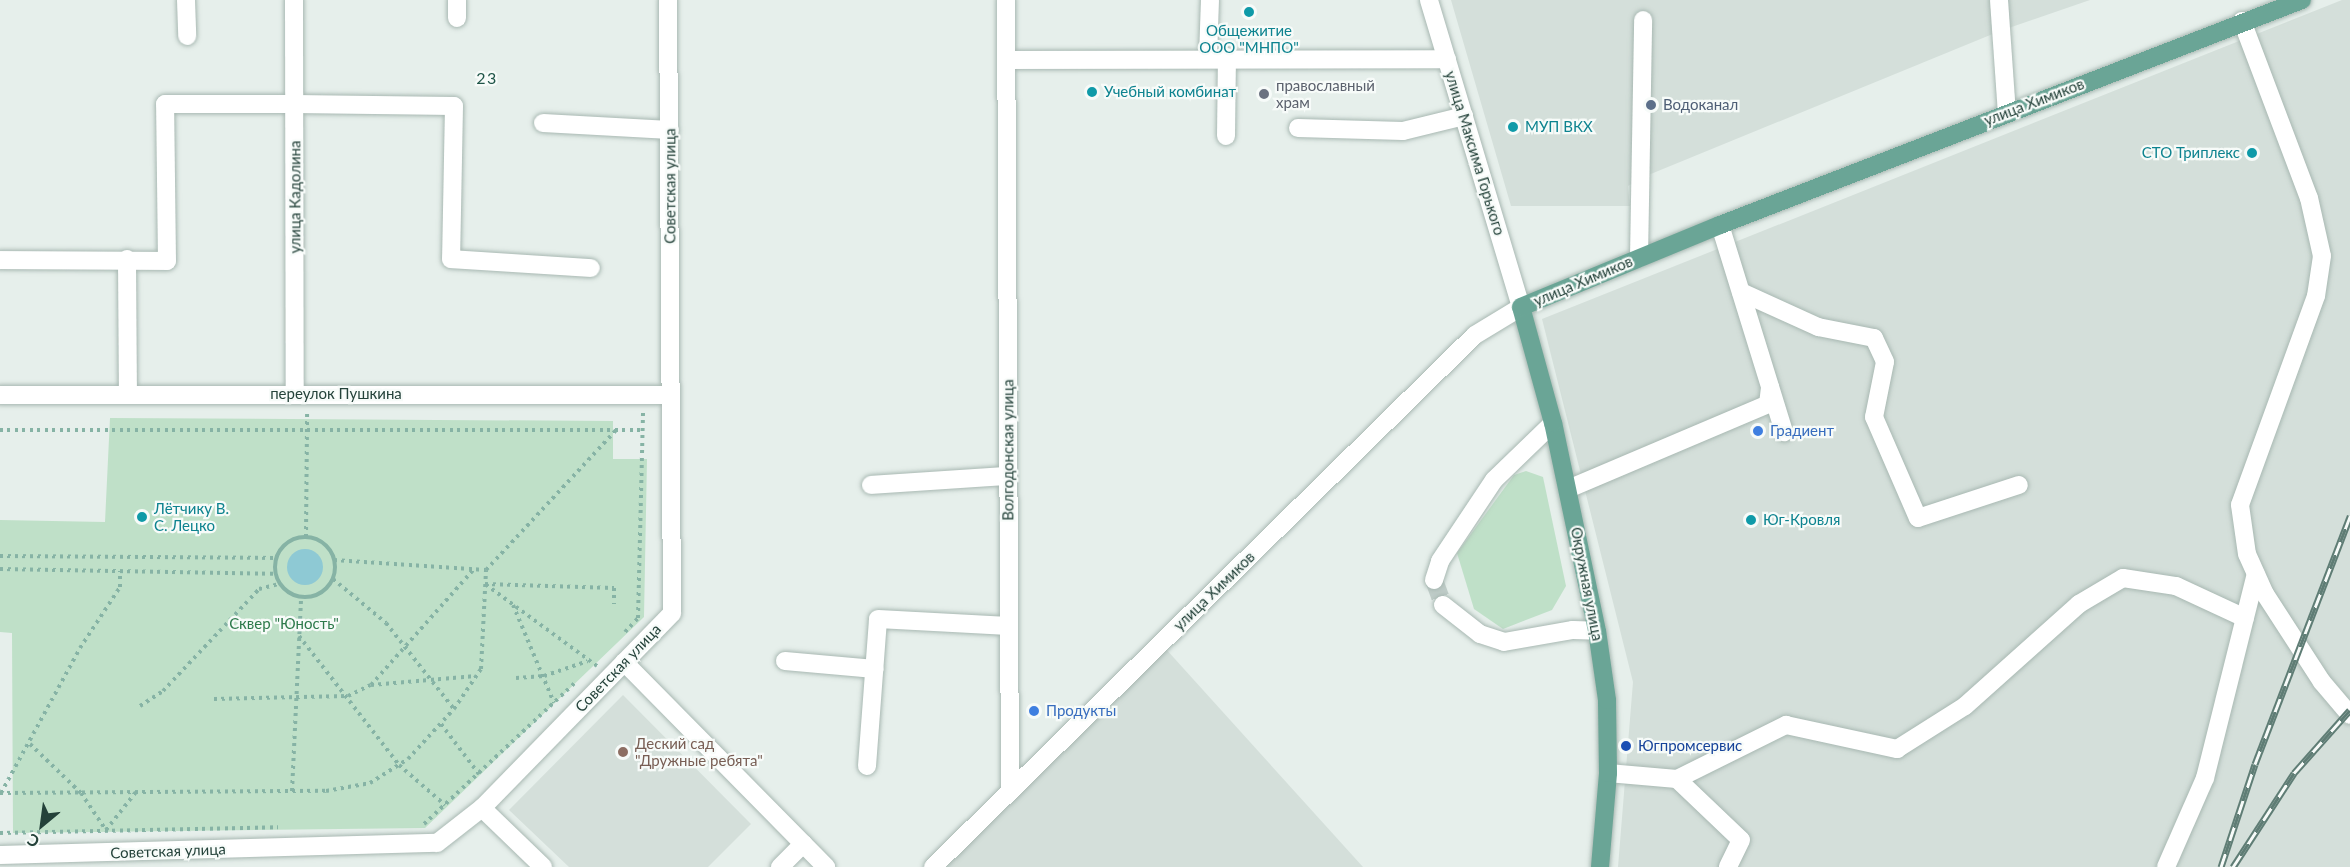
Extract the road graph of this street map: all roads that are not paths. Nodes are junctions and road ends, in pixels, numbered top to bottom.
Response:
1 (186, 0) edge
2 (294, 0) edge
3 (668, 0) edge
4 (1005, 0) edge
5 (1210, 0) edge
6 (1429, 0) edge
7 (1999, 0) edge
8 (2302, 0) edge
9 (1643, 20) dead end
10 (2241, 21) junction
11 (188, 36) dead end
12 (1218, 57) junction
13 (1447, 59) junction
14 (1006, 60) junction
15 (294, 104) junction
16 (2007, 113) junction
17 (1464, 116) junction
18 (543, 123) dead end
19 (1298, 128) dead end
20 (670, 130) junction
21 (1226, 136) dead end
22 (1720, 225) junction
23 (1639, 258) junction
24 (127, 259) junction
25 (0, 260) edge
26 (591, 268) dead end
27 (1741, 292) junction
28 (1521, 307) junction
29 (1770, 387) junction
30 (295, 393) junction
31 (128, 394) junction
32 (0, 395) edge
33 (671, 395) junction
34 (1553, 423) junction
35 (1784, 432) dead end
36 (1008, 476) junction
37 (871, 485) dead end
38 (2019, 485) dead end
39 (1568, 489) junction
40 (2256, 574) junction
41 (1434, 580) tunnel mouth
42 (1443, 605) tunnel mouth
43 (2245, 618) junction
44 (1009, 626) junction
45 (1598, 631) junction
46 (785, 661) dead end
47 (624, 662) junction
48 (874, 669) junction
49 (2350, 715) edge
50 (867, 766) dead end
51 (1608, 773) junction
52 (1677, 779) junction
53 (1010, 791) junction
54 (482, 808) junction
55 (803, 844) junction
56 (0, 855) edge
57 (543, 867) edge
58 (780, 867) edge
59 (826, 867) edge
60 (933, 867) edge
61 (1600, 867) edge
62 (1728, 867) edge
63 (2166, 867) edge

1 - 11 street
2 - 15 street, улица Кадолина
3 - 20 street, Советская улица
4 - 14 street, Волгодонская улица
5 - 12 street
6 - 13 street, улица Максима Горького
7 - 16 street
8 - 10 main road, улица Химиков
9 - 23 street
10 - 16 main road, улица Химиков
10 - 40 street
12 - 13 street
12 - 14 street
12 - 21 street
13 - 17 street, улица Максима Горького
14 - 36 street, Волгодонская улица
15 - 24 street
15 - 26 street
15 - 30 street, улица Кадолина
16 - 22 main road, улица Химиков
17 - 19 street
17 - 28 street, улица Максима Горького
18 - 20 street
20 - 33 street, Советская улица
22 - 23 main road, улица Химиков
22 - 27 street
23 - 28 main road, улица Химиков
24 - 25 street
24 - 31 street
27 - 29 street
27 - 38 street
28 - 34 main road, Окружная улица
28 - 53 street, улица Химиков
29 - 35 street
29 - 39 street
30 - 31 street, переулок Пушкина
30 - 33 street, переулок Пушкина
31 - 32 street, переулок Пушкина
33 - 47 street, Советская улица
34 - 39 main road, Окружная улица
34 - 41 street
36 - 37 street
36 - 44 street, Волгодонская улица
39 - 45 main road, Окружная улица
40 - 43 street
40 - 49 street
42 - 45 street
43 - 52 street
43 - 63 street
44 - 48 street
44 - 53 street, Волгодонская улица
45 - 51 main road, Окружная улица
46 - 48 street
47 - 54 street, Советская улица
47 - 55 street
48 - 50 street
51 - 52 street
51 - 61 main road, Окружная улица
52 - 62 street
53 - 60 street
54 - 56 street, Советская улица
54 - 57 street
55 - 58 street
55 - 59 street

